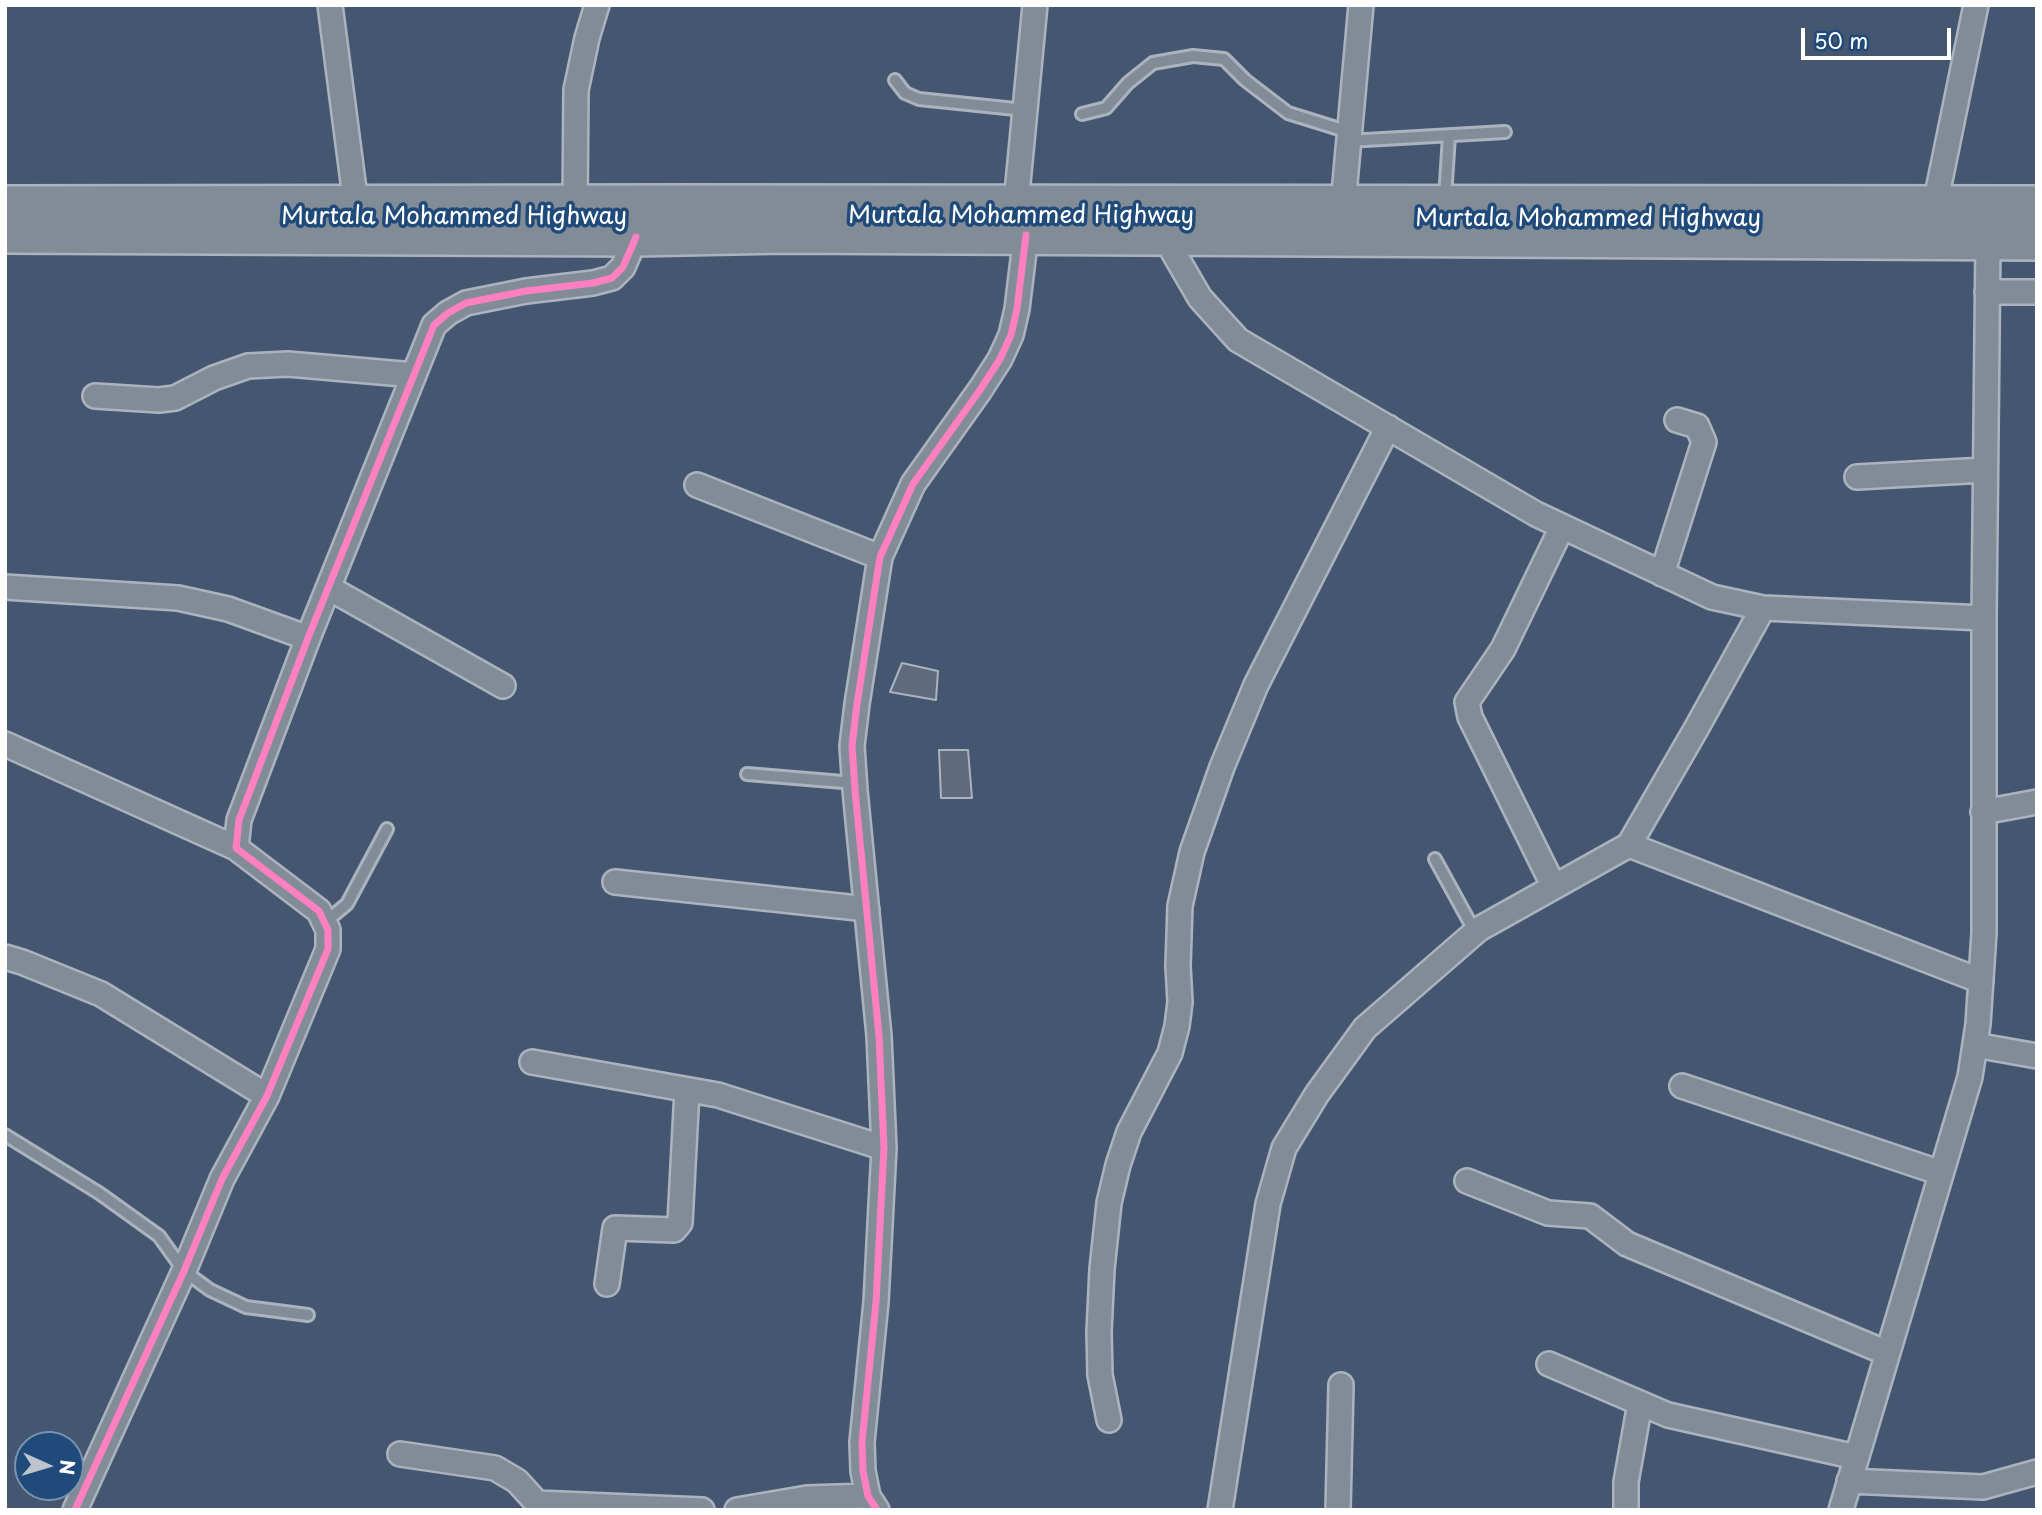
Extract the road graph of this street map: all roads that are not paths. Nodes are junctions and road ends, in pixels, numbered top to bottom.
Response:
1 (330, 5) edge
2 (597, 5) edge
3 (1035, 5) edge
4 (1361, 5) edge
5 (1976, 5) edge
6 (895, 80) dead end
7 (1025, 110) junction
8 (1082, 114) dead end
9 (1505, 132) dead end
10 (1349, 136) junction
11 (1449, 136) junction
12 (575, 204) junction
13 (5, 205) edge
14 (356, 205) junction
15 (1343, 205) junction
16 (1445, 205) junction
17 (1934, 205) junction
18 (2037, 205) edge
19 (1021, 220) junction
20 (5, 234) edge
21 (1164, 236) junction
22 (636, 237) junction
23 (1988, 241) junction
24 (2037, 241) edge
25 (1987, 292) junction
26 (2037, 292) edge
27 (414, 374) junction
28 (95, 396) dead end
29 (1677, 420) dead end
30 (1388, 427) junction
31 (1984, 470) junction
32 (1857, 477) dead end
33 (697, 485) dead end
34 (1562, 527) junction
35 (880, 557) junction
36 (1662, 574) junction
37 (5, 587) edge
38 (329, 588) junction
39 (1763, 608) junction
40 (1983, 618) junction
41 (308, 638) junction
42 (503, 686) dead end
43 (5, 744) edge
44 (747, 774) dead end
45 (855, 783) junction
46 (2037, 802) edge
47 (1983, 811) junction
48 (387, 829) dead end
49 (1629, 845) junction
50 (236, 848) junction
51 (1435, 859) dead end
52 (615, 882) dead end
53 (1554, 887) junction
54 (867, 909) junction
55 (324, 923) junction
56 (1475, 932) junction
57 (5, 957) edge
58 (1981, 981) junction
59 (1975, 1045) junction
60 (2037, 1056) edge
61 (532, 1062) dead end
62 (1682, 1086) dead end
63 (687, 1090) junction
64 (267, 1096) junction
65 (5, 1135) edge
66 (884, 1148) junction
67 (1941, 1173) junction
68 (1467, 1181) dead end
69 (184, 1270) junction
70 (607, 1284) dead end
71 (308, 1315) dead end
72 (1887, 1353) junction
73 (1549, 1364) dead end
74 (1341, 1385) dead end
75 (1640, 1403) junction
76 (1109, 1420) dead end
77 (400, 1454) dead end
78 (1856, 1457) junction
79 (2037, 1472) edge
80 (1849, 1481) junction
81 (872, 1503) edge
82 (538, 1506) edge
83 (78, 1509) edge
84 (702, 1510) edge
85 (737, 1510) edge
86 (1220, 1510) edge
87 (1338, 1510) edge
88 (1626, 1510) edge
89 (1840, 1510) edge

1 - 14 street
2 - 12 street
3 - 7 street
4 - 10 street
5 - 17 street
6 - 7 lane
7 - 19 street
8 - 10 lane
9 - 11 lane
10 - 11 lane
10 - 15 street
11 - 16 lane
12 - 14 highway, Murtala Mohammed Highway
12 - 19 highway, Murtala Mohammed Highway
13 - 14 highway, Murtala Mohammed Highway
15 - 16 highway, Murtala Mohammed Highway
15 - 19 highway, Murtala Mohammed Highway
16 - 17 highway, Murtala Mohammed Highway
17 - 18 highway, Murtala Mohammed Highway
19 - 21 highway, Murtala Mohammed Highway
19 - 22 highway, Murtala Mohammed Highway
19 - 35 street
20 - 22 highway, Murtala Mohammed Highway
21 - 23 highway, Murtala Mohammed Highway
21 - 30 street
22 - 27 street
23 - 24 highway, Murtala Mohammed Highway
23 - 25 street
25 - 26 street
25 - 31 street
27 - 28 street
27 - 38 street
29 - 36 street
30 - 34 street
30 - 76 street
31 - 32 street
31 - 40 street
33 - 35 street
34 - 36 street
34 - 53 street
35 - 45 street
36 - 39 street
37 - 41 street
38 - 41 street
38 - 42 street
39 - 40 street
39 - 49 street
40 - 47 street
41 - 50 street
43 - 50 street
44 - 45 lane
45 - 54 street
46 - 47 street
47 - 58 street
48 - 55 lane
49 - 53 street
49 - 58 street
50 - 55 street
51 - 56 lane
52 - 54 street
53 - 56 street
54 - 66 street
55 - 64 street
56 - 86 street
57 - 64 street
58 - 59 street
59 - 60 street
59 - 67 street
61 - 63 street
62 - 67 street
63 - 66 street
63 - 70 street
64 - 69 street
65 - 69 lane
66 - 81 street
67 - 72 street
68 - 72 street
69 - 71 lane
69 - 83 street
72 - 78 street
73 - 75 street
74 - 87 street
75 - 78 street
75 - 88 street
77 - 82 street
78 - 80 street
79 - 80 street
80 - 89 street
81 - 85 street
82 - 84 street

